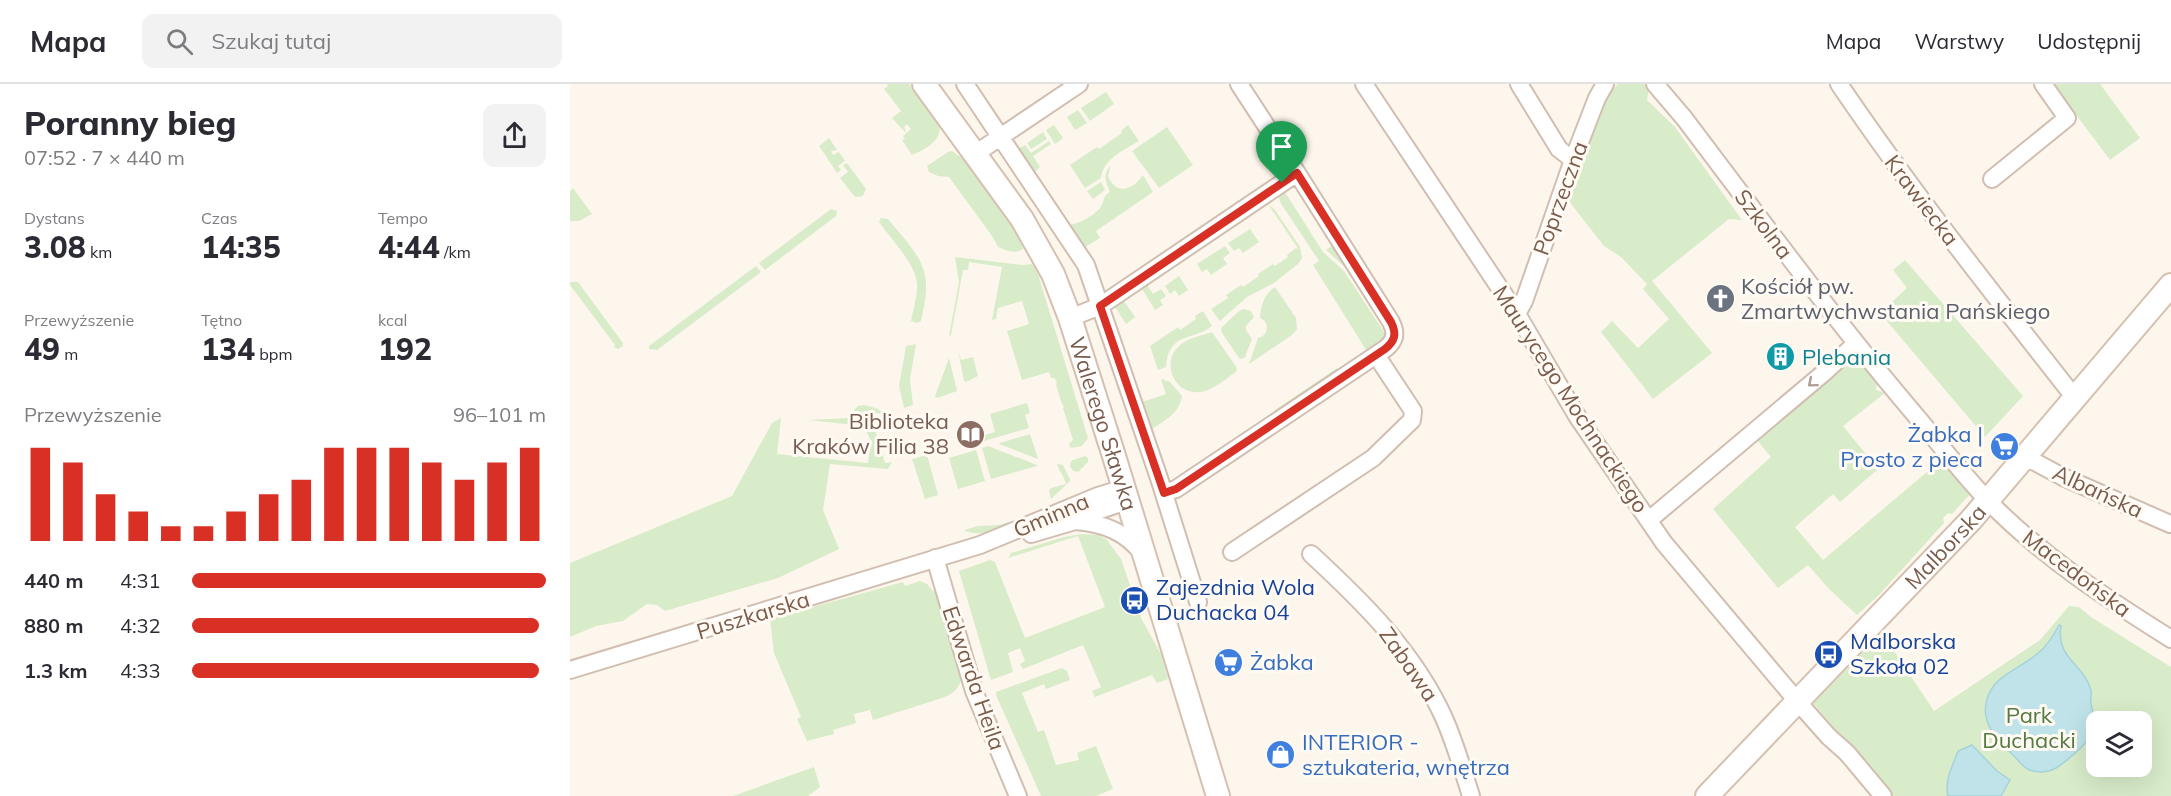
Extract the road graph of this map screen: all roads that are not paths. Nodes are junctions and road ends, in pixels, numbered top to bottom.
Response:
1 (924, 84) edge
2 (965, 84) edge
3 (1079, 84) edge
4 (1239, 84) edge
5 (1364, 84) edge
6 (1519, 84) edge
7 (1605, 84) edge
8 (1655, 84) edge
9 (1839, 84) edge
10 (2043, 84) edge
11 (1000, 137) junction
12 (975, 154) junction
13 (1573, 160) junction
14 (1297, 173) junction
15 (1992, 179) dead end
16 (2171, 285) edge
17 (1100, 306) junction
18 (1517, 314) junction
19 (1070, 318) junction
20 (1855, 344) junction
21 (1376, 355) junction
22 (2075, 398) junction
23 (2025, 459) junction
24 (1164, 493) junction
25 (1125, 495) junction
26 (1988, 501) junction
27 (1649, 520) junction
28 (1075, 521) junction
29 (2170, 525) edge
30 (980, 545) junction
31 (1232, 552) dead end
32 (1311, 554) dead end
33 (1145, 557) junction
34 (935, 558) junction
35 (1198, 602) dead end
36 (2171, 639) edge
37 (570, 670) edge
38 (1797, 701) junction
39 (1018, 796) edge
40 (1218, 796) edge
41 (1471, 796) edge
42 (1707, 796) edge
43 (1883, 796) edge

1 - 12 street, Walerego Sławka
2 - 11 street
3 - 11 street
4 - 14 street
5 - 18 street, Maurycego Mochnackiego
6 - 13 street
7 - 13 street, Poprzeczna
8 - 20 street, Szkolna
9 - 22 street, Krawiecka
10 - 15 street
11 - 12 street
11 - 17 street
12 - 19 street, Walerego Sławka
13 - 18 street, Poprzeczna
14 - 17 street
14 - 21 street
16 - 22 street, Malborska
17 - 19 street
17 - 24 street
18 - 27 street, Maurycego Mochnackiego
19 - 25 street, Walerego Sławka
20 - 26 street, Szkolna
20 -> 27 street
21 - 24 street
21 - 31 street
22 - 23 street, Malborska
23 - 26 street, Malborska
23 - 29 street, Albańska
24 - 35 street
25 - 28 street, Gminna
25 - 30 street, Gminna
25 - 33 street, Walerego Sławka
26 - 36 street, Macedońska
26 - 38 street, Malborska
27 - 38 street, Maurycego Mochnackiego
28 - 30 street, Gminna
28 - 33 street, Gminna
30 - 34 street, Gminna
32 - 41 street, Zabawa
33 - 40 street, Walerego Sławka
34 - 37 street, Puszkarska
34 - 39 street, Edwarda Heila
38 - 42 street, Malborska
38 - 43 street, Maurycego Mochnackiego

